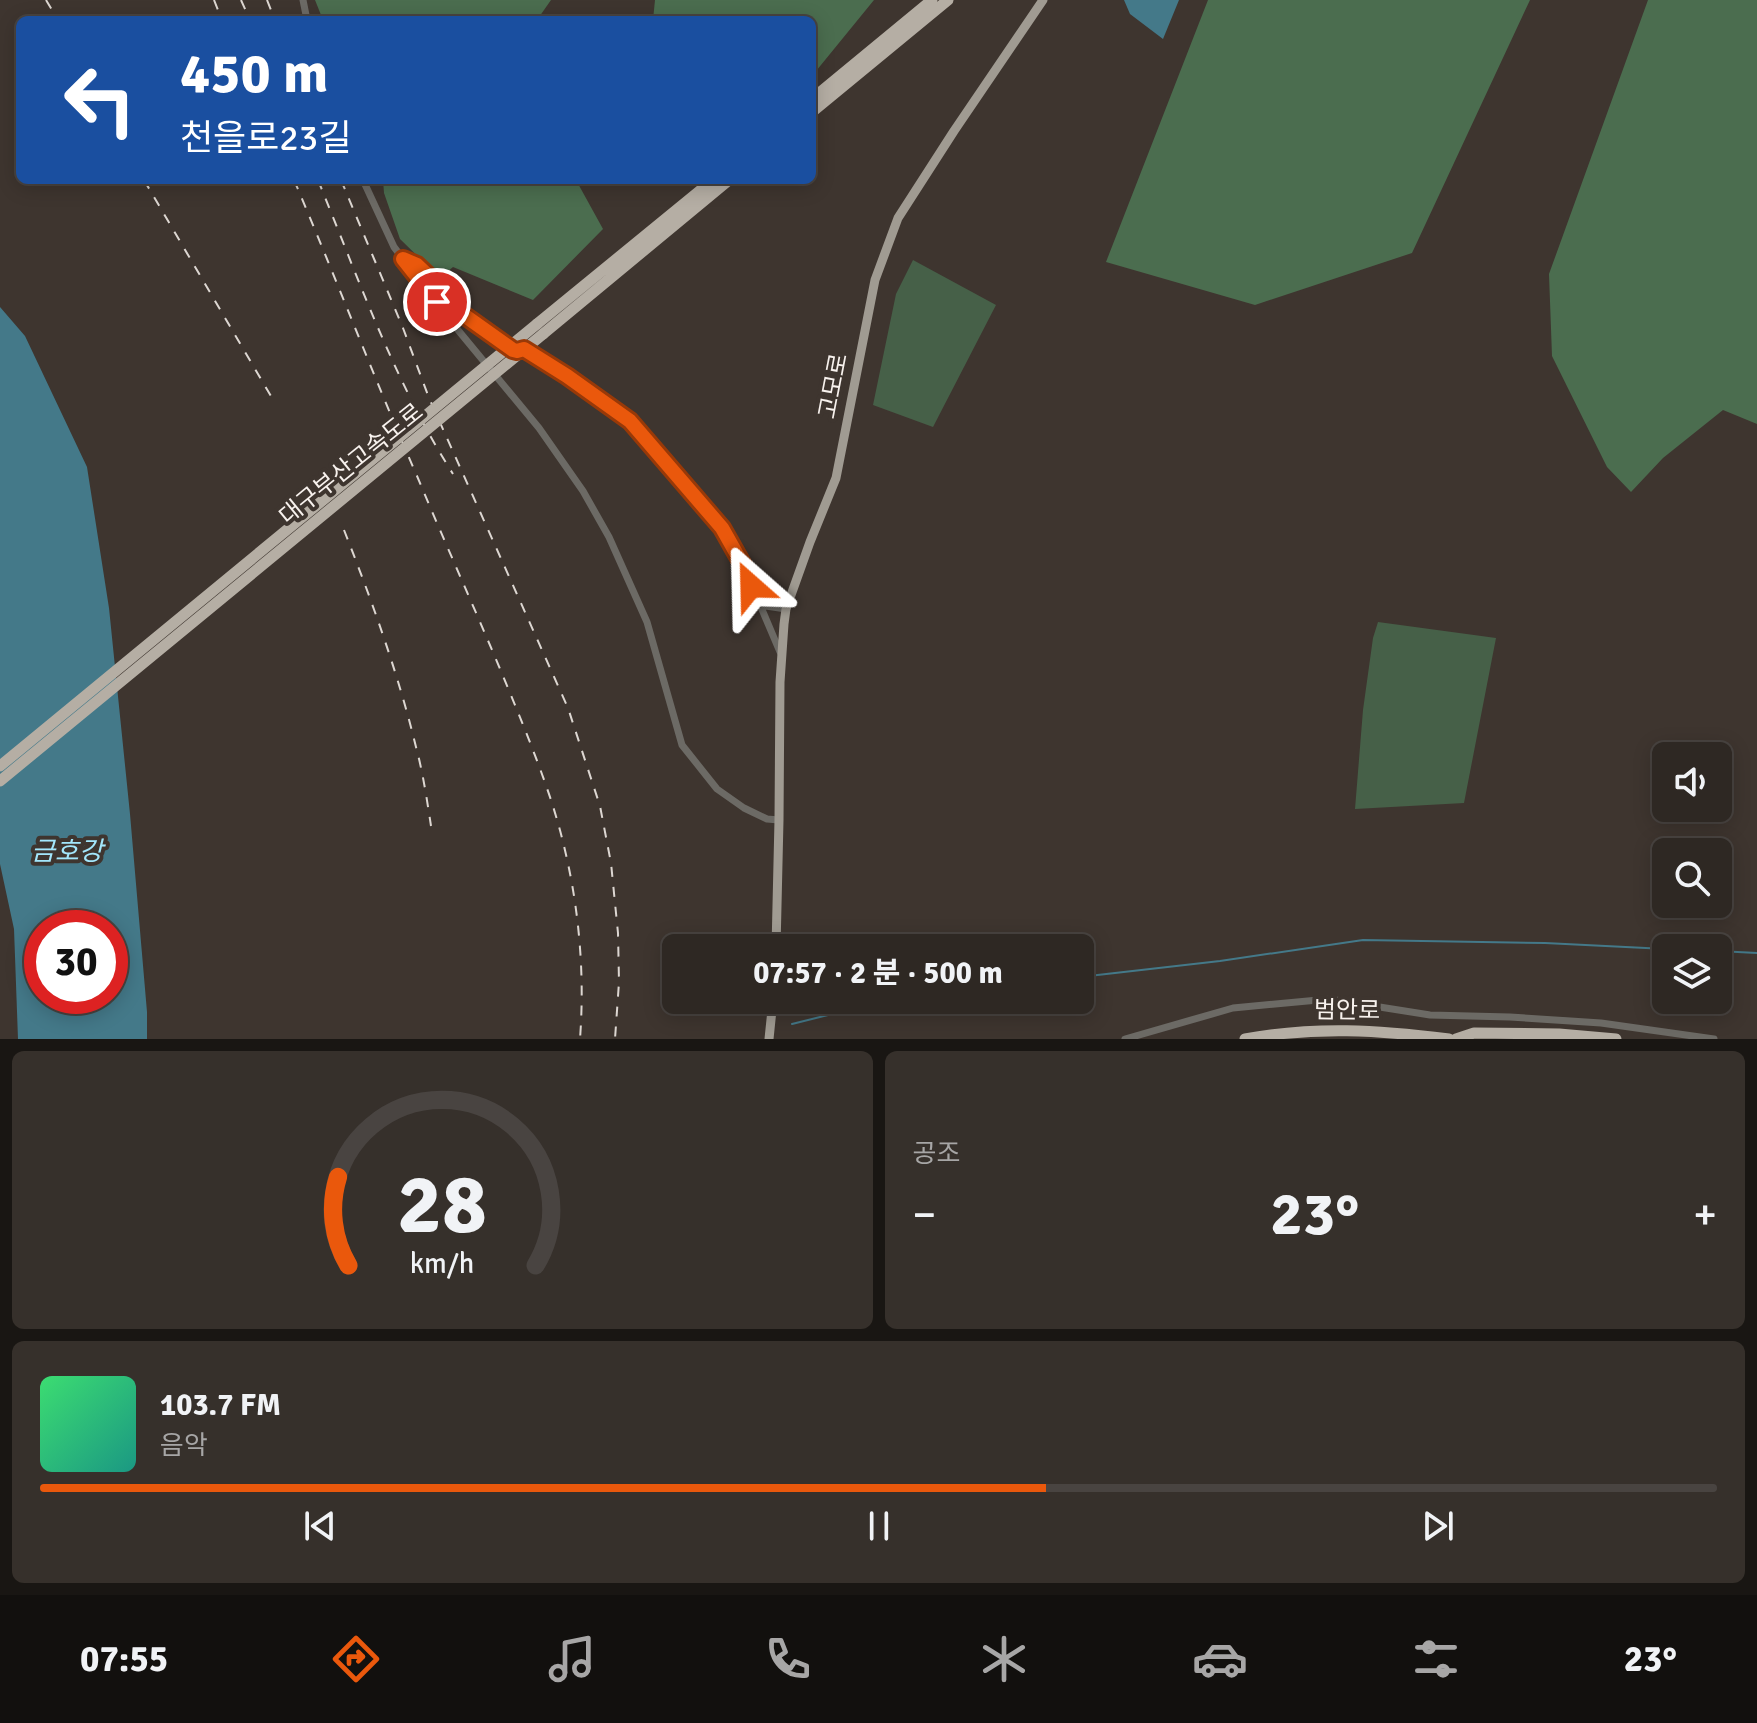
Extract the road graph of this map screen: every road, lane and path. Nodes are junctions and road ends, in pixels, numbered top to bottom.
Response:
1 (932, 0) edge
2 (948, 0) edge
3 (1043, 0) edge
4 (816, 96) edge
5 (816, 109) edge
6 (365, 184) edge
7 (709, 184) edge
8 (723, 184) edge
9 (669, 223) junction
10 (403, 259) junction
11 (540, 329) junction
12 (759, 605) junction
13 (786, 609) junction
14 (780, 653) junction
15 (0, 766) edge
16 (0, 781) edge
17 (779, 820) junction
18 (776, 934) edge
19 (772, 1014) edge
20 (769, 1039) edge
21 (1125, 1039) edge
22 (1245, 1039) edge
23 (1449, 1039) edge
24 (1456, 1039) edge
25 (1616, 1039) edge
26 (1714, 1039) edge

1 - 4 highway
2 - 5 highway
3 - 13 main road, 고모로
6 - 10 street
7 - 9 highway, 대구부산고속도로
8 - 9 highway, 대구부산고속도로
9 - 11 highway, 대구부산고속도로
10 - 12 street
10 - 17 street
11 - 15 highway, 대구부산고속도로, bridge
11 - 16 highway, 대구부산고속도로, bridge
12 - 13 street
12 - 14 street
13 - 14 main road, 고모로
14 - 17 main road, 고모로
17 - 18 main road, 고모로
19 - 20 main road
21 - 26 street
22 - 23 highway, 범안로
24 - 25 highway

